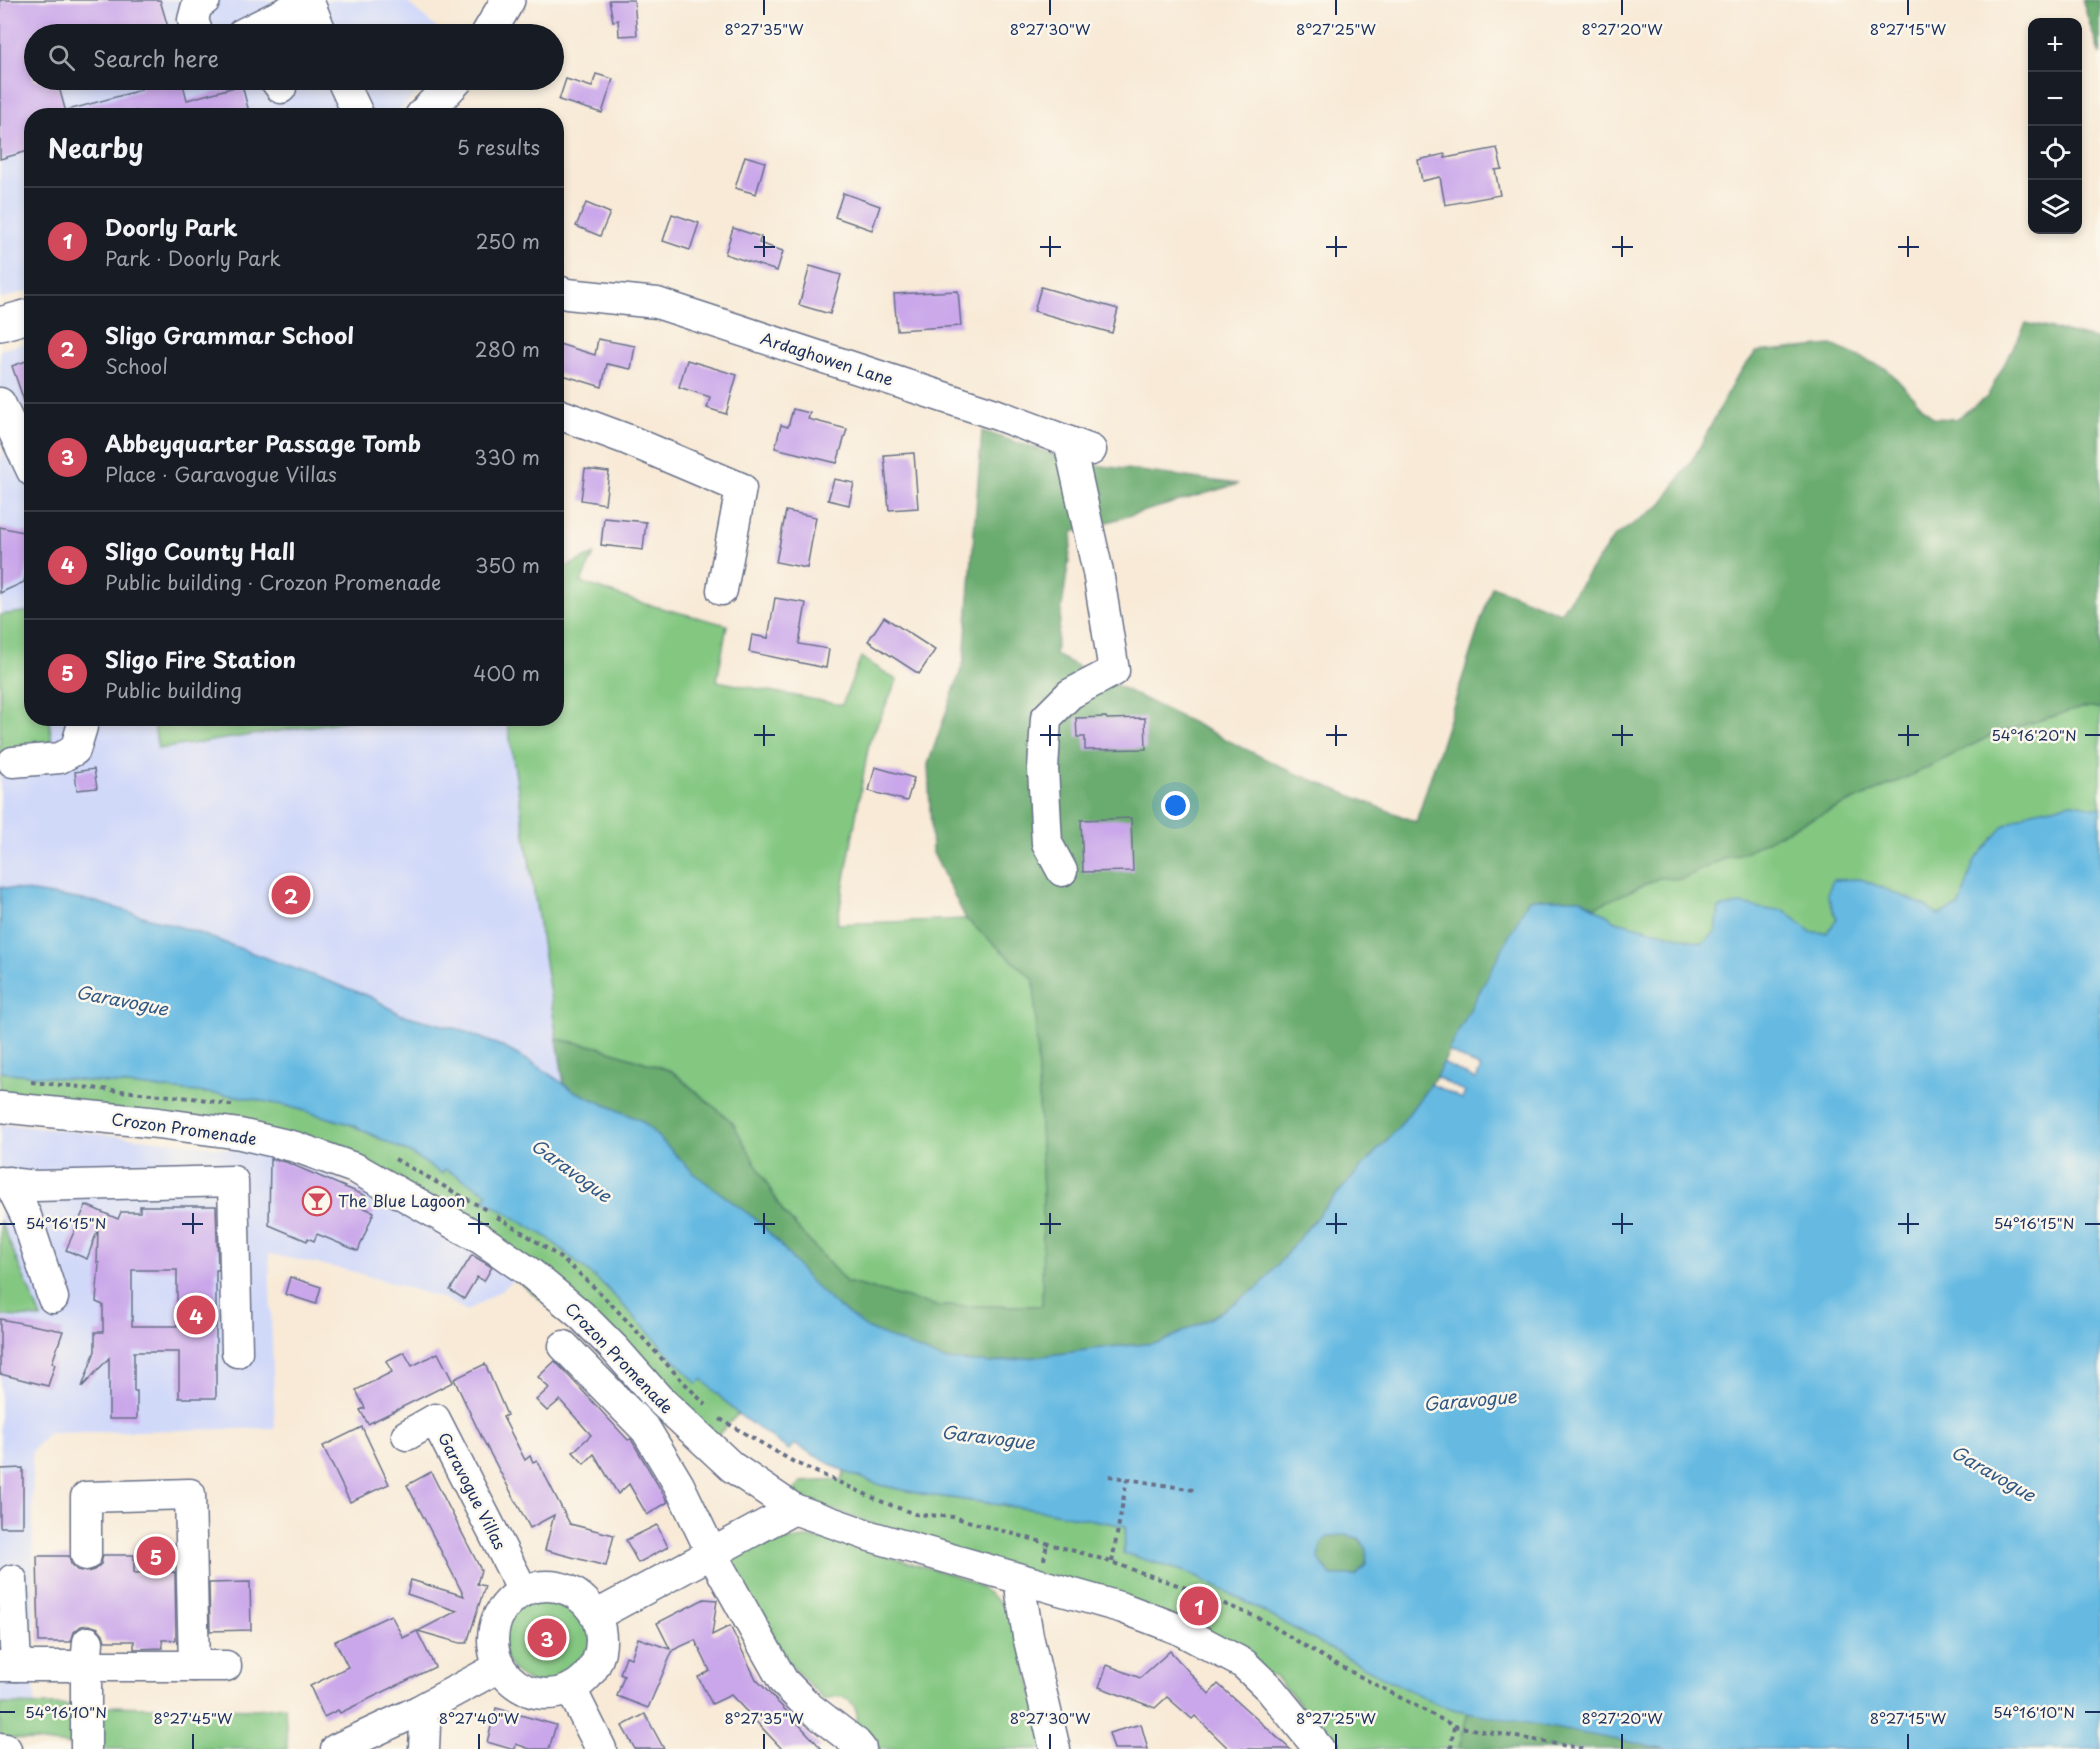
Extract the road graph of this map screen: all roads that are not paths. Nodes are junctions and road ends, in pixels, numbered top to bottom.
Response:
1 (205, 0) edge
2 (508, 0) edge
3 (308, 1) edge
4 (194, 24) edge
5 (266, 24) edge
6 (318, 24) edge
7 (494, 24) edge
8 (347, 90) edge
9 (447, 90) edge
10 (355, 108) edge
11 (430, 108) edge
12 (564, 293) edge
13 (24, 317) edge
14 (0, 324) edge
15 (0, 403) edge
16 (564, 416) edge
17 (24, 454) edge
18 (722, 590) dead end
19 (82, 726) edge
20 (13, 762) dead end
21 (1062, 871) dead end
22 (0, 1107) edge
23 (4, 1182) edge
24 (53, 1298) dead end
25 (564, 1346) dead end
26 (237, 1352) dead end
27 (407, 1435) dead end
28 (794, 1509) junction
29 (712, 1554) junction
30 (86, 1555) dead end
31 (12, 1580) dead end
32 (1024, 1580) junction
33 (523, 1591) junction
34 (597, 1616) junction
35 (87, 1654) junction
36 (8, 1666) edge
37 (194, 1666) junction
38 (226, 1666) dead end
39 (499, 1666) junction
40 (571, 1689) junction
41 (418, 1711) junction
42 (855, 1744) edge
43 (0, 1749) edge
44 (6, 1749) edge
45 (86, 1749) edge
46 (336, 1749) edge
47 (424, 1749) edge
48 (601, 1749) edge
49 (1055, 1749) edge
50 (1319, 1749) edge

1 - 4 street
2 - 7 main road
3 - 5 street
3 - 6 street
8 - 10 street
9 - 11 main road
12 - 21 street, Ardaghowen Lane
13 - 14 main road
15 - 17 street
16 - 18 street
19 - 20 street
22 - 28 street, Crozon Promenade
23 - 24 street
23 - 26 street
25 - 29 street
27 - 33 street, Garavogue Villas
28 - 29 street
28 - 32 street, Crozon Promenade
29 - 34 street
29 - 42 street
30 - 37 street
31 - 36 street
32 - 49 street
32 - 50 street, Crozon Promenade
33 - 34 street
33 - 39 street
34 - 40 street
35 - 36 street
35 - 37 street
35 - 45 street
37 - 38 street
39 - 40 street
39 - 41 street
40 - 48 street
41 - 46 street
41 - 47 street
43 - 44 street

